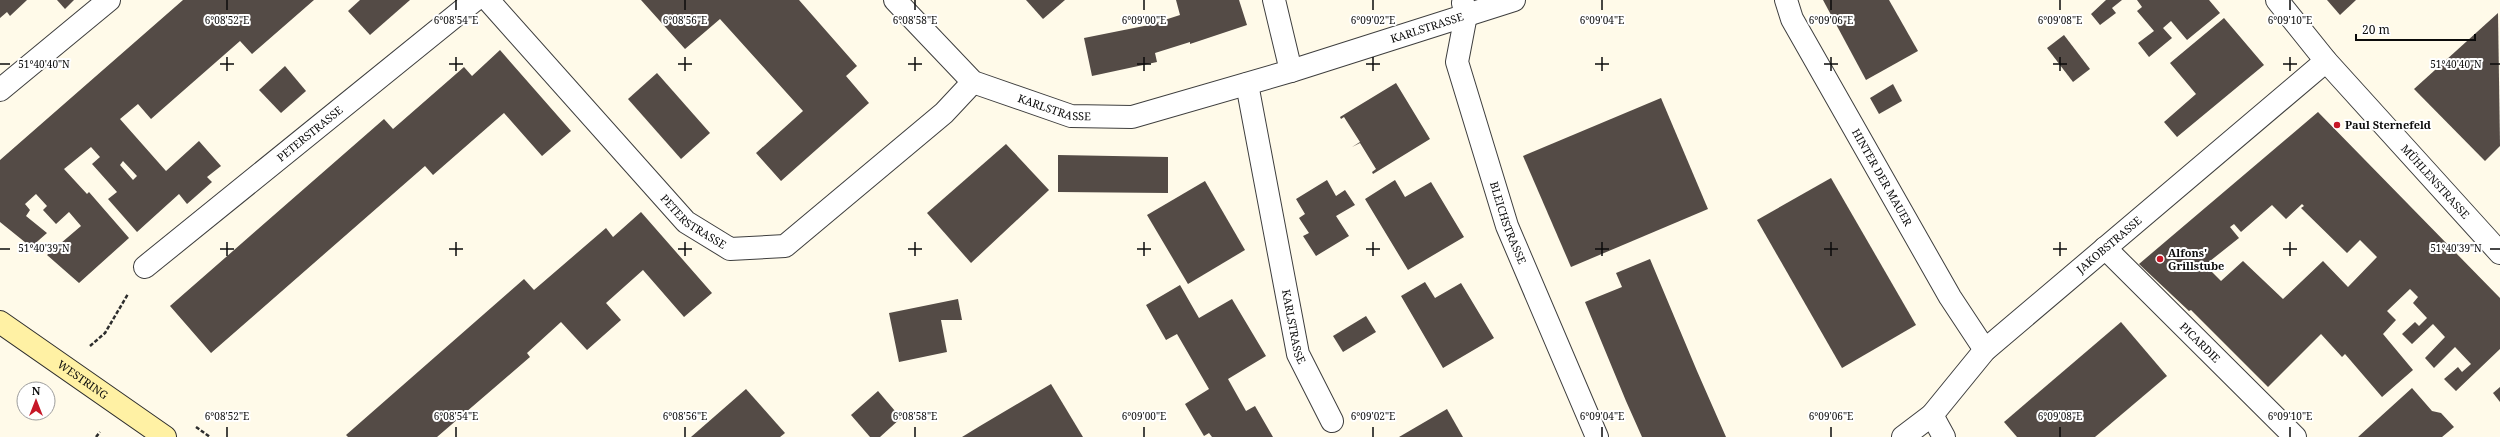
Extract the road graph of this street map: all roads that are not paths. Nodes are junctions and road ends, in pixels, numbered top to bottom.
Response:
1 (109, 0) edge
2 (475, 0) edge
3 (488, 0) edge
4 (895, 0) edge
5 (1274, 0) edge
6 (1514, 0) edge
7 (1786, 0) edge
8 (2277, 0) edge
9 (1464, 8) edge
10 (2326, 61) junction
11 (1291, 71) junction
12 (973, 82) junction
13 (1247, 84) junction
14 (0, 90) edge
15 (2105, 248) junction
16 (2500, 253) edge
17 (145, 267) road end
18 (0, 322) edge
19 (1985, 350) junction
20 (1932, 415) junction
21 (1332, 421) dead end
22 (166, 437) edge
23 (1597, 437) edge
24 (1903, 437) edge
25 (1944, 437) edge
26 (2295, 437) edge

1 - 14 street
2 - 17 street, PETERSTRASSE
3 - 12 street, PETERSTRASSE
4 - 12 street, KARLSTRASSE
5 - 11 street
6 - 9 street, KARLSTRASSE
7 - 19 street, HINTER DER MAUER
8 - 10 street, MÜHLENSTRASSE
9 - 11 street, KARLSTRASSE
9 - 23 street, BLEICHSTRASSE
10 - 15 street, JAKOBSTRASSE
10 - 16 street, MÜHLENSTRASSE
11 - 13 street, KARLSTRASSE
12 - 13 street, KARLSTRASSE
13 - 21 street, KARLSTRASSE
15 - 19 street, JAKOBSTRASSE
15 - 26 street, PICARDIE
18 - 22 main road, WESTRING
19 - 20 street, JAKOBSTRASSE
20 - 24 street, JAKOBSTRASSE
20 - 25 street

